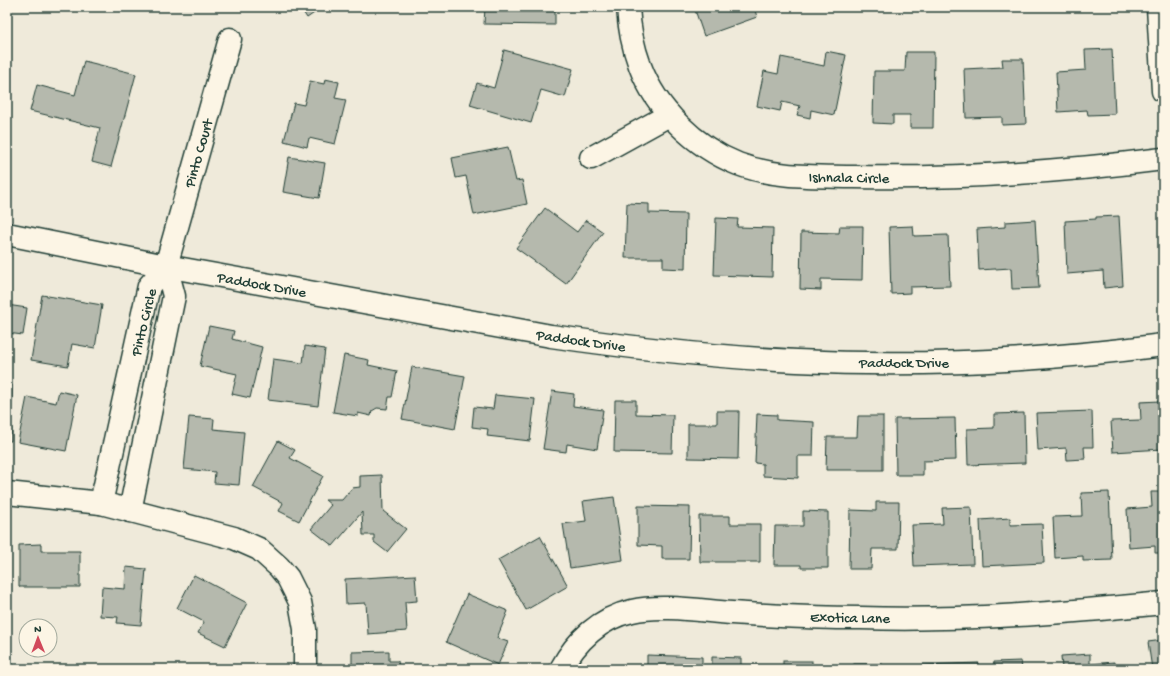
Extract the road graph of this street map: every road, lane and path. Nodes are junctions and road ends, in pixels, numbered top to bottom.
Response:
1 (628, 7) edge
2 (1158, 7) edge
3 (230, 39) dead end
4 (1163, 91) edge
5 (669, 115) junction
6 (591, 158) dead end
7 (1163, 159) edge
8 (7, 234) edge
9 (166, 266) junction
10 (1163, 345) edge
11 (7, 494) edge
12 (101, 503) junction
13 (130, 511) junction
14 (1163, 603) edge
15 (305, 669) edge
16 (561, 669) edge

1 - 5 street, Ishnala Circle
2 - 4 street
3 - 9 street, Pinto Court
5 - 6 street
5 - 7 street, Ishnala Circle
8 - 9 street, Paddock Drive
9 - 10 street, Paddock Drive
9 - 12 street, Pinto Circle
9 - 13 street, Pinto Circle
11 - 12 street
12 - 13 street
13 - 15 street
14 - 16 street, Exotica Lane

